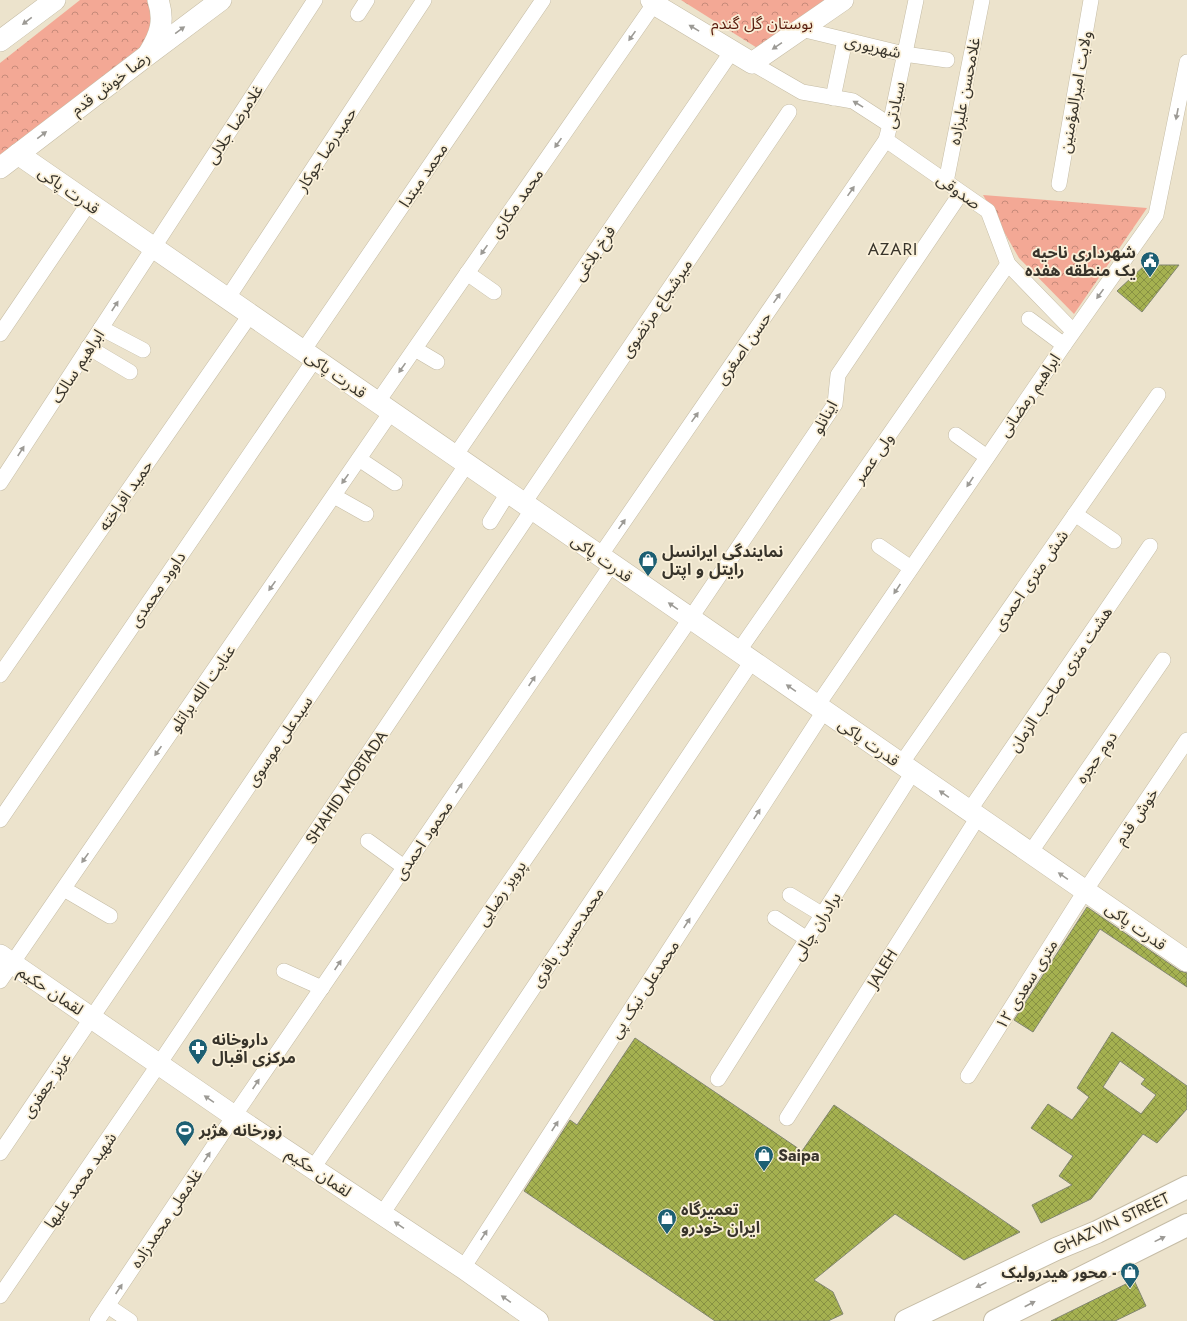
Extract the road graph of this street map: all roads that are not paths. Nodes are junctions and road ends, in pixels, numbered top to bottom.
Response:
1 (55, 0) edge
2 (158, 0) edge
3 (222, 0) edge
4 (315, 0) edge
5 (367, 0) edge
6 (424, 0) edge
7 (543, 0) edge
8 (844, 0) edge
9 (916, 0) edge
10 (982, 0) edge
11 (1091, 0) edge
12 (652, 2) edge
13 (358, 14) dead end
14 (801, 29) junction
15 (845, 40) junction
16 (0, 41) edge
17 (732, 51) junction
18 (149, 54) junction
19 (904, 54) junction
20 (947, 60) dead end
21 (1187, 62) edge
22 (752, 63) junction
23 (833, 98) junction
24 (789, 112) dead end
25 (890, 125) junction
26 (886, 140) junction
27 (18, 154) junction
28 (0, 168) edge
29 (946, 182) junction
30 (1059, 184) dead end
31 (961, 193) junction
32 (89, 203) junction
33 (153, 248) junction
34 (1008, 264) junction
35 (468, 273) junction
36 (494, 292) dead end
37 (227, 299) junction
38 (250, 315) junction
39 (1029, 319) dead end
40 (101, 328) junction
41 (1073, 331) junction
42 (0, 334) edge
43 (1064, 345) junction
44 (88, 348) junction
45 (415, 349) junction
46 (143, 350) dead end
47 (309, 355) junction
48 (437, 362) dead end
49 (130, 372) dead end
50 (1158, 394) dead end
51 (384, 407) junction
52 (956, 435) dead end
53 (987, 457) junction
54 (359, 459) junction
55 (461, 460) junction
56 (0, 483) edge
57 (395, 483) dead end
58 (334, 496) junction
59 (521, 502) junction
60 (366, 514) dead end
61 (1075, 514) junction
62 (490, 522) dead end
63 (1114, 541) dead end
64 (879, 546) dead end
65 (1150, 546) dead end
66 (606, 560) junction
67 (911, 568) junction
68 (690, 619) junction
69 (745, 656) junction
70 (1163, 660) dead end
71 (0, 676) edge
72 (821, 708) junction
73 (1187, 740) edge
74 (907, 768) junction
75 (974, 814) junction
76 (0, 820) edge
77 (368, 841) dead end
78 (1030, 853) junction
79 (404, 867) junction
80 (64, 889) junction
81 (1085, 891) junction
82 (790, 895) dead end
83 (823, 915) junction
84 (110, 916) dead end
85 (775, 918) dead end
86 (807, 939) junction
87 (6, 960) edge
88 (1187, 961) edge
89 (284, 971) dead end
90 (0, 981) edge
91 (322, 988) junction
92 (92, 1018) junction
93 (159, 1064) junction
94 (968, 1076) dead end
95 (718, 1079) dead end
96 (234, 1116) junction
97 (787, 1118) dead end
98 (0, 1153) edge
99 (313, 1168) junction
100 (1187, 1186) edge
101 (382, 1214) junction
102 (1118, 1221) junction
103 (1187, 1225) edge
104 (1133, 1252) junction
105 (463, 1268) junction
106 (0, 1296) edge
107 (108, 1306) junction
108 (97, 1321) edge
109 (130, 1321) edge
110 (538, 1321) edge
111 (906, 1321) edge
112 (995, 1321) edge

1 -> 16 street
2 - 18 street
18 -> 3 street, رضا خوش قدم
4 - 33 street, غلامرضا جلالی
5 - 13 street
6 - 37 street, حمیدرضا جوکار
7 - 47 street, محمد مبتدا
8 - 14 street
9 - 19 street, سیادتی
10 - 29 street, غلامحسن علیزاده
11 - 30 street, ولایت امیرالمؤمنین
17 -> 12 street
12 -> 35 street, محمد مکاری
14 - 15 street, شهریوری
14 -> 22 street
15 - 19 street, شهریوری
15 - 23 street
17 - 22 street
17 - 55 street, فرخ بلاغی
27 -> 18 street, رضا خوش قدم
19 - 20 street, شهریوری
19 - 25 street, سیادتی
21 -> 41 street, ابراهیم رمضانی
22 - 23 street
25 -> 23 street
24 - 59 street, میرشجاع مرتضوی
25 - 26 street, سیادتی
26 - 29 street, صدوقی
66 -> 26 street, حسن اصغری
27 - 28 street, رضا خوش قدم
27 - 32 street, قدرت پاکی
29 - 31 street, صدوقی
31 - 34 street, صدوقی
31 - 68 street, اینانلو
32 - 33 street, قدرت پاکی
32 - 42 street
33 - 37 street, قدرت پاکی
40 -> 33 street, ابراهیم سالک
34 - 41 street, صدوقی
34 - 69 street, ولی عصر
35 - 36 street
35 - 45 street, محمد مکاری
37 - 38 street, قدرت پاکی
38 - 47 street, قدرت پاکی
38 - 71 street, حمید افراخته
39 - 43 street
40 - 44 street, ابراهیم سالک
40 - 46 street
41 - 43 street, ابراهیم رمضانی
43 - 53 street, ابراهیم رمضانی
44 - 49 street
56 -> 44 street, ابراهیم سالک
45 - 48 street
45 -> 51 street, محمد مکاری
47 - 51 street, قدرت پاکی
47 - 76 street, داوود محمدی
50 - 61 street, شش متری احمدی
51 - 54 street, عنایت الله براتلو
51 - 55 street, قدرت پاکی
52 - 53 street
53 -> 67 street, ابراهیم رمضانی
54 - 57 street
54 -> 58 street, عنایت الله براتلو
55 - 59 street, قدرت پاکی
55 - 92 street, سیدعلی موسوی
58 - 60 street
58 -> 80 street, عنایت الله براتلو
59 - 62 street
59 - 66 street, قدرت پاکی
59 - 93 street, SHAHID MOBTADA
61 - 63 street
61 - 74 street, شش متری احمدی
64 - 67 street
65 - 75 street, هشت متری صاحب الزمان
68 -> 66 street, قدرت پاکی
79 -> 66 street, محمود احمدی
67 -> 72 street, ابراهیم رمضانی
68 - 69 street, قدرت پاکی
68 - 99 street, پرویز رضایی
72 -> 69 street, قدرت پاکی
69 - 101 street, محمدحسین باقری
70 - 78 street, دوم حجره
72 - 74 street, قدرت پاکی
105 -> 72 street, محمدعلی نیک پی
73 - 81 street, خوش قدم
75 -> 74 street, قدرت پاکی
74 - 83 street, برادران چالی
75 - 78 street, قدرت پاکی
75 - 97 street, JALEH
77 - 79 street
81 -> 78 street, قدرت پاکی
91 -> 79 street, محمود احمدی
80 - 84 street
80 - 87 street, عنایت الله براتلو
81 - 88 street, قدرت پاکی
81 - 94 street, ۱۲ متری سعدی
82 - 83 street
83 - 86 street, برادران چالی
85 - 86 street
86 - 95 street, برادران چالی
87 - 90 street, عنایت الله براتلو
87 - 92 street, لقمان حکیم
89 - 91 street
96 -> 91 street, محمود احمدی
92 - 93 street, لقمان حکیم
92 - 98 street, عزیز جعفری
96 -> 93 street, لقمان حکیم
93 - 106 street, شهید محمد علیها
96 - 99 street, لقمان حکیم
107 -> 96 street, غلامعلی محمدزاده
99 - 101 street, لقمان حکیم
100 - 102 main road, GHAZVIN STREET
105 -> 101 street, لقمان حکیم
102 - 104 main road
102 -> 111 main road, GHAZVIN STREET
104 -> 103 main road
112 -> 104 main road
110 -> 105 street, لقمان حکیم
107 - 108 street, غلامعلی محمدزاده
107 - 109 street

